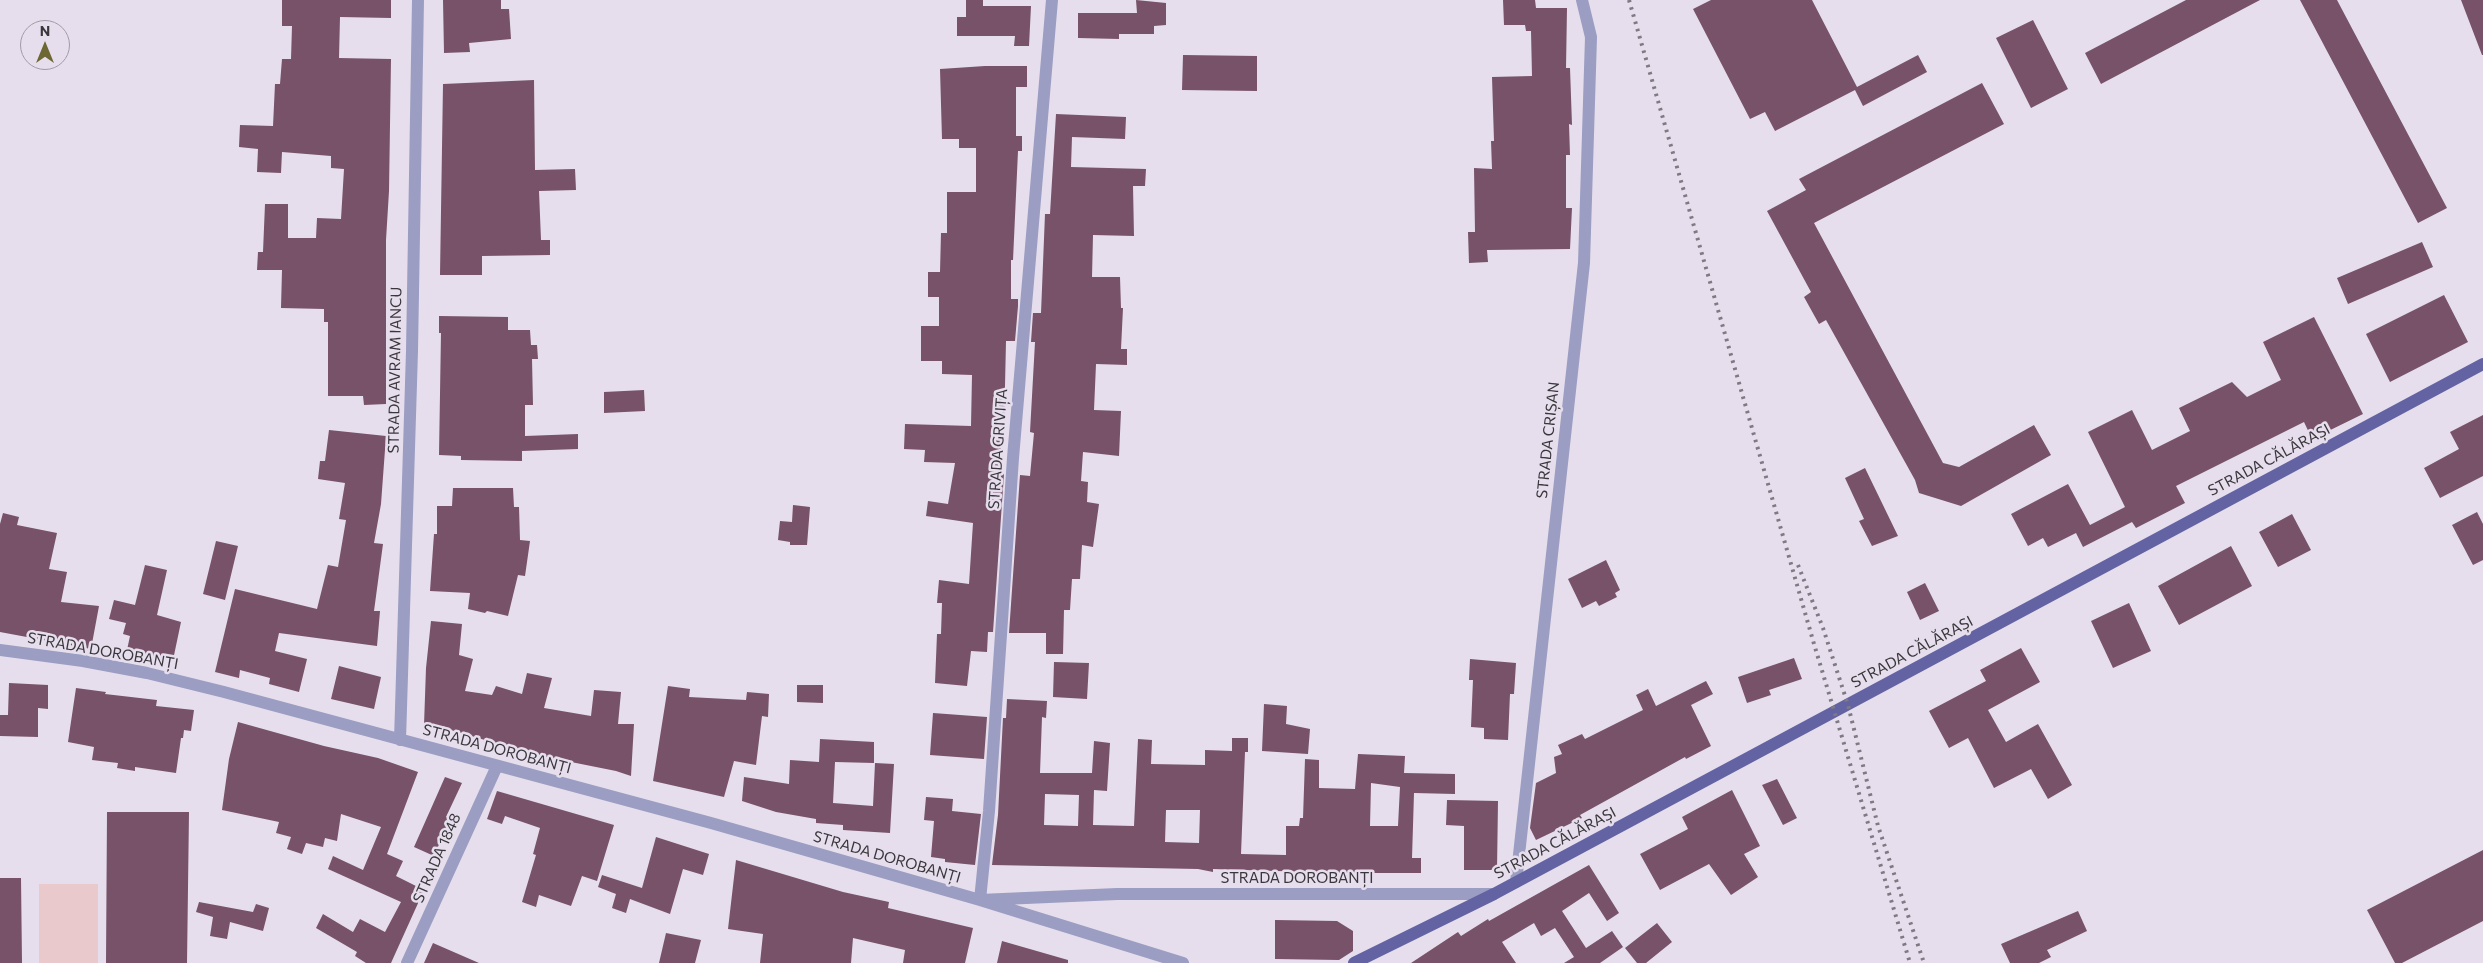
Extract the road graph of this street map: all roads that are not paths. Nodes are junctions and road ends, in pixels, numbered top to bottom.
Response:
1 (418, 0) edge
2 (1052, 0) edge
3 (1582, 0) edge
4 (2483, 364) edge
5 (0, 650) edge
6 (400, 740) junction
7 (497, 766) junction
8 (1516, 882) junction
9 (1494, 894) junction
10 (980, 900) junction
11 (407, 963) edge
12 (1183, 963) edge
13 (1354, 963) edge

1 - 6 street, STRADA AVRAM IANCU
2 - 10 street, STRADA GRIVIȚA
3 - 8 street, STRADA CRIȘAN
4 - 8 main road, STRADA CĂLĂRAȘI
5 - 6 street, STRADA DOROBANȚI
6 - 7 street, STRADA DOROBANȚI
7 - 10 street, STRADA DOROBANȚI
7 - 11 street, STRADA 1848
8 - 9 main road, STRADA CĂLĂRAȘI
9 - 10 street, STRADA DOROBANȚI
9 - 13 main road, STRADA CĂLĂRAȘI
10 - 12 street, STRADA DOROBANȚI

